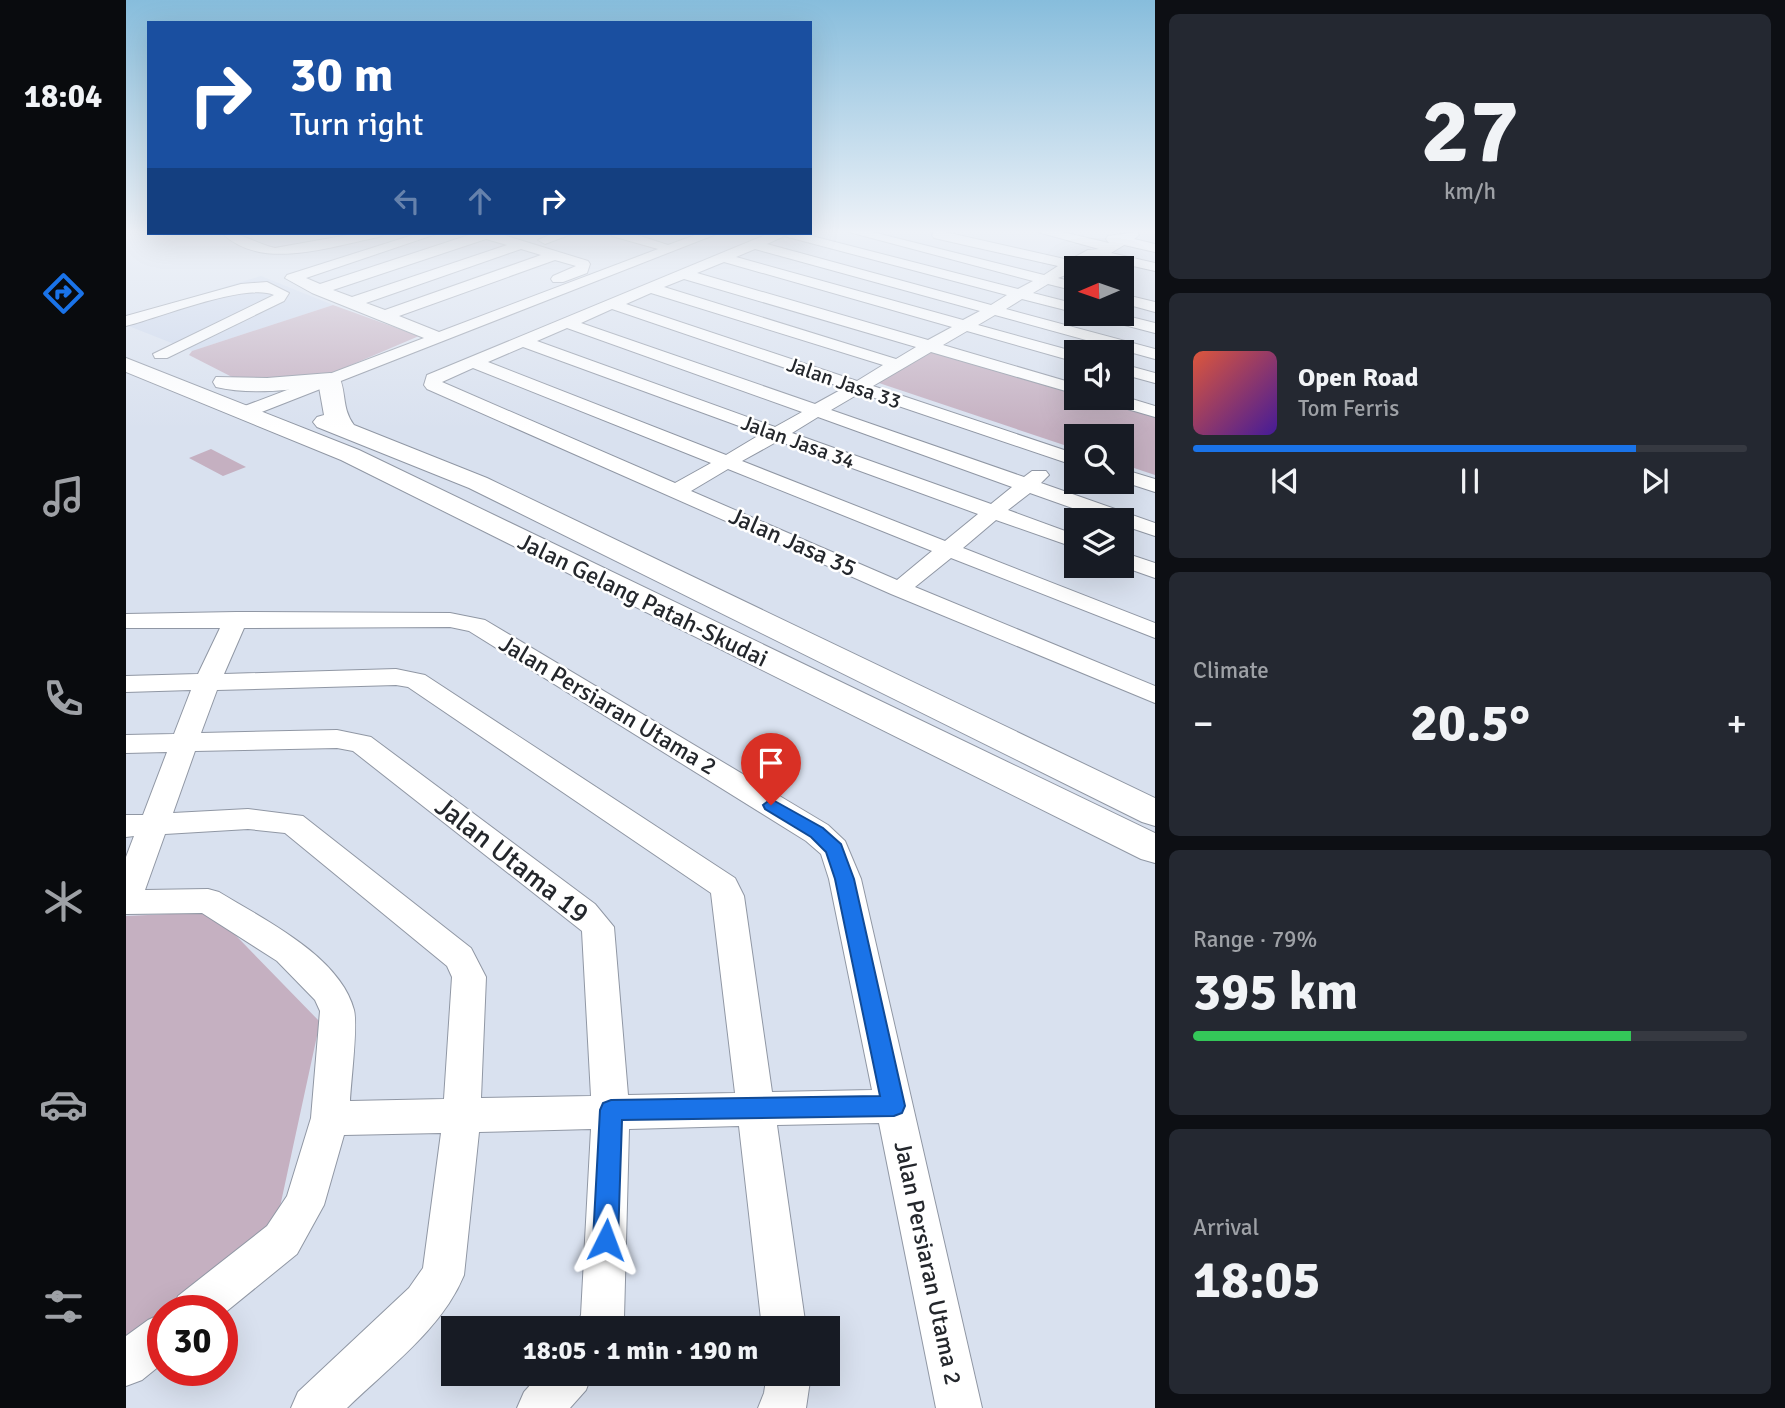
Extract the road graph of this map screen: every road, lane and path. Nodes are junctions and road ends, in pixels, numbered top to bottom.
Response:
1 (208, 298) edge
2 (279, 298) edge
3 (337, 298) edge
4 (366, 298) edge
5 (436, 298) edge
6 (509, 298) edge
7 (543, 298) edge
8 (627, 298) edge
9 (681, 298) edge
10 (765, 298) edge
11 (864, 298) edge
12 (946, 298) edge
13 (1013, 298) edge
14 (1034, 298) edge
15 (1134, 302) edge
16 (350, 303) junction
17 (612, 304) junction
18 (1064, 306) edge
19 (1155, 307) edge
20 (991, 310) junction
21 (151, 314) junction
22 (384, 316) junction
23 (126, 321) edge
24 (564, 322) junction
25 (1134, 323) edge
26 (963, 326) junction
27 (1155, 328) edge
28 (422, 331) junction
29 (200, 337) junction
30 (439, 338) junction
31 (521, 341) junction
32 (138, 344) dead end
33 (929, 346) junction
34 (161, 354) junction
35 (1064, 354) edge
36 (1155, 354) edge
37 (473, 362) junction
38 (126, 363) edge
39 (896, 364) junction
40 (1134, 372) edge
41 (1155, 378) edge
42 (330, 380) junction
43 (224, 382) junction
44 (1064, 385) edge
45 (857, 387) junction
46 (1155, 390) edge
47 (1135, 406) joint
48 (259, 407) junction
49 (817, 410) junction
50 (1155, 412) edge
51 (344, 428) junction
52 (775, 433) junction
53 (1064, 456) edge
54 (727, 461) junction
55 (1064, 461) edge
56 (1134, 479) edge
57 (1028, 485) junction
58 (1155, 486) edge
59 (678, 490) junction
60 (995, 513) junction
61 (1155, 530) edge
62 (581, 533) junction
63 (1064, 538) edge
64 (947, 550) junction
65 (549, 555) junction
66 (1134, 563) edge
67 (1155, 571) edge
68 (899, 589) junction
69 (236, 619) junction
70 (126, 621) edge
71 (1155, 631) edge
72 (207, 682) junction
73 (126, 684) edge
74 (1155, 695) edge
75 (184, 742) junction
76 (126, 744) edge
77 (1155, 813) edge
78 (141, 825) edge
79 (1155, 849) edge
80 (126, 900) edge
81 (894, 1106) junction
82 (756, 1107) junction
83 (611, 1110) junction
84 (462, 1115) junction
85 (330, 1118) junction
86 (213, 1295) edge
87 (602, 1316) edge
88 (782, 1316) edge
89 (147, 1348) edge
90 (126, 1364) edge
91 (559, 1386) edge
92 (788, 1386) edge
93 (314, 1408) edge
94 (540, 1408) edge
95 (781, 1408) edge
96 (959, 1408) edge

1 - 21 street
2 - 29 street
3 - 16 street
4 - 16 street
5 - 22 street
6 - 28 street
7 - 30 street
8 - 17 street
9 - 39 street
10 - 33 street
11 - 26 street
12 - 20 street
13 - 20 street
14 - 18 street
15 - 19 street
16 - 22 street
17 - 24 street
17 - 45 street, Jalan Jasa 33
20 - 26 street
20 - 36 street
21 - 23 street
21 - 29 street
22 - 28 street
24 - 31 street
24 - 49 street
25 - 27 street
26 - 33 street
26 - 35 street
28 - 30 street
29 - 34 street
30 - 42 street
31 - 37 street
31 - 52 street, Jalan Jasa 34
32 - 34 main road, Jalan Gelang Patah-Skudai
33 - 39 street
33 - 44 street
34 - 43 main road, Jalan Gelang Patah-Skudai
37 - 54 street
37 - 59 street, Jalan Jasa 35
38 - 48 main road, Jalan Gelang Patah-Skudai
39 - 45 street
40 - 41 street
42 - 43 main road
42 - 48 street
42 - 51 main road
43 - 48 main road, Jalan Gelang Patah-Skudai
45 - 49 street
45 - 53 street, Jalan Jasa 33
46 - 47 street
47 - 50 street
48 - 51 main road, Jalan Gelang Patah-Skudai
48 - 65 main road, Jalan Gelang Patah-Skudai
49 - 52 street
49 - 57 street
51 - 62 main road, Jalan Gelang Patah-Skudai
52 - 54 street
52 - 60 street, Jalan Jasa 34
54 - 59 street
54 - 64 street
55 - 57 street
56 - 58 street
57 - 60 street
57 - 61 street
59 - 68 street, Jalan Jasa 35
60 - 63 street, Jalan Jasa 34
60 - 64 street
62 - 65 main road
62 - 77 main road, Jalan Gelang Patah-Skudai
64 - 68 street
64 - 71 street
65 - 79 main road, Jalan Gelang Patah-Skudai
66 - 67 street
68 - 74 street, Jalan Jasa 35
69 - 70 street, Jalan Persiaran Utama 2
69 - 72 street
69 - 81 street, Jalan Persiaran Utama 2
72 - 73 street
72 - 75 street
72 - 82 street
75 - 76 street, Jalan Utama 19
75 - 78 street
75 - 83 street, Jalan Utama 19
78 - 80 street
78 - 84 street
80 - 85 street
81 - 82 street
81 - 96 street, Jalan Persiaran Utama 2
82 - 83 street
82 - 88 street
83 - 84 street
83 - 87 street, Jalan Utama 19
84 - 85 street
84 - 93 street
85 - 86 street
89 - 90 street
91 - 94 street
92 - 95 street

